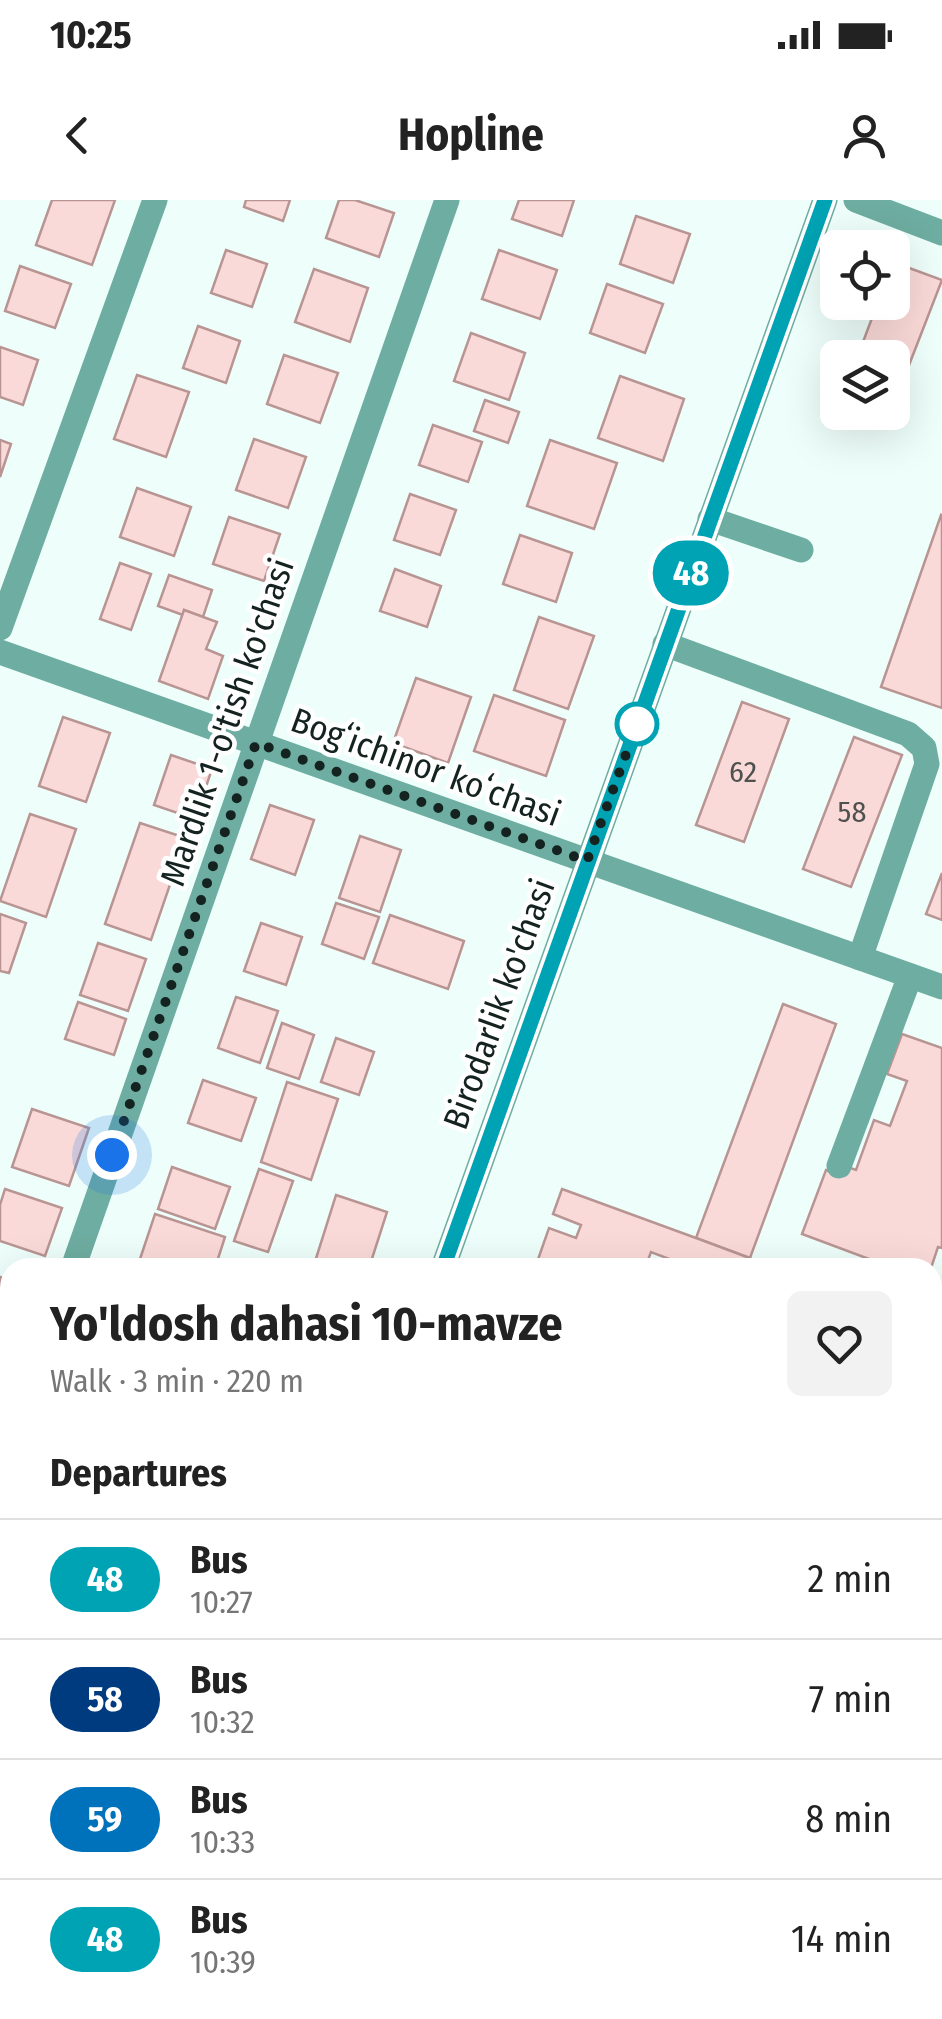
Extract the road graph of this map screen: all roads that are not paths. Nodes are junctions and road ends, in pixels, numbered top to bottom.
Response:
1 (155, 200) edge
2 (447, 200) edge
3 (825, 200) edge
4 (856, 200) edge
5 (942, 233) edge
6 (710, 519) junction
7 (801, 550) dead end
8 (0, 628) edge
9 (665, 644) junction
10 (0, 652) edge
11 (256, 743) junction
12 (587, 861) junction
13 (860, 958) junction
14 (910, 976) junction
15 (942, 987) edge
16 (840, 1166) dead end
17 (76, 1258) edge
18 (446, 1258) edge

1 - 8 street
2 - 11 street, Mardlik 1-o'tish ko'chasi
3 - 6 street, Birodarlik ko'chasi
4 - 5 street
6 - 7 street
6 - 9 street, Birodarlik ko'chasi
9 - 12 street, Birodarlik ko'chasi
9 - 13 street
10 - 11 street, Bogʻichinor koʻchasi
11 - 12 street, Bogʻichinor koʻchasi
11 - 17 street, Mardlik 1-o'tish ko'chasi
12 - 13 street, Bogʻichinor koʻchasi
12 - 18 street, Birodarlik ko'chasi
13 - 14 street, Bogʻichinor koʻchasi
14 - 15 street, Bogʻichinor koʻchasi
14 - 16 street

